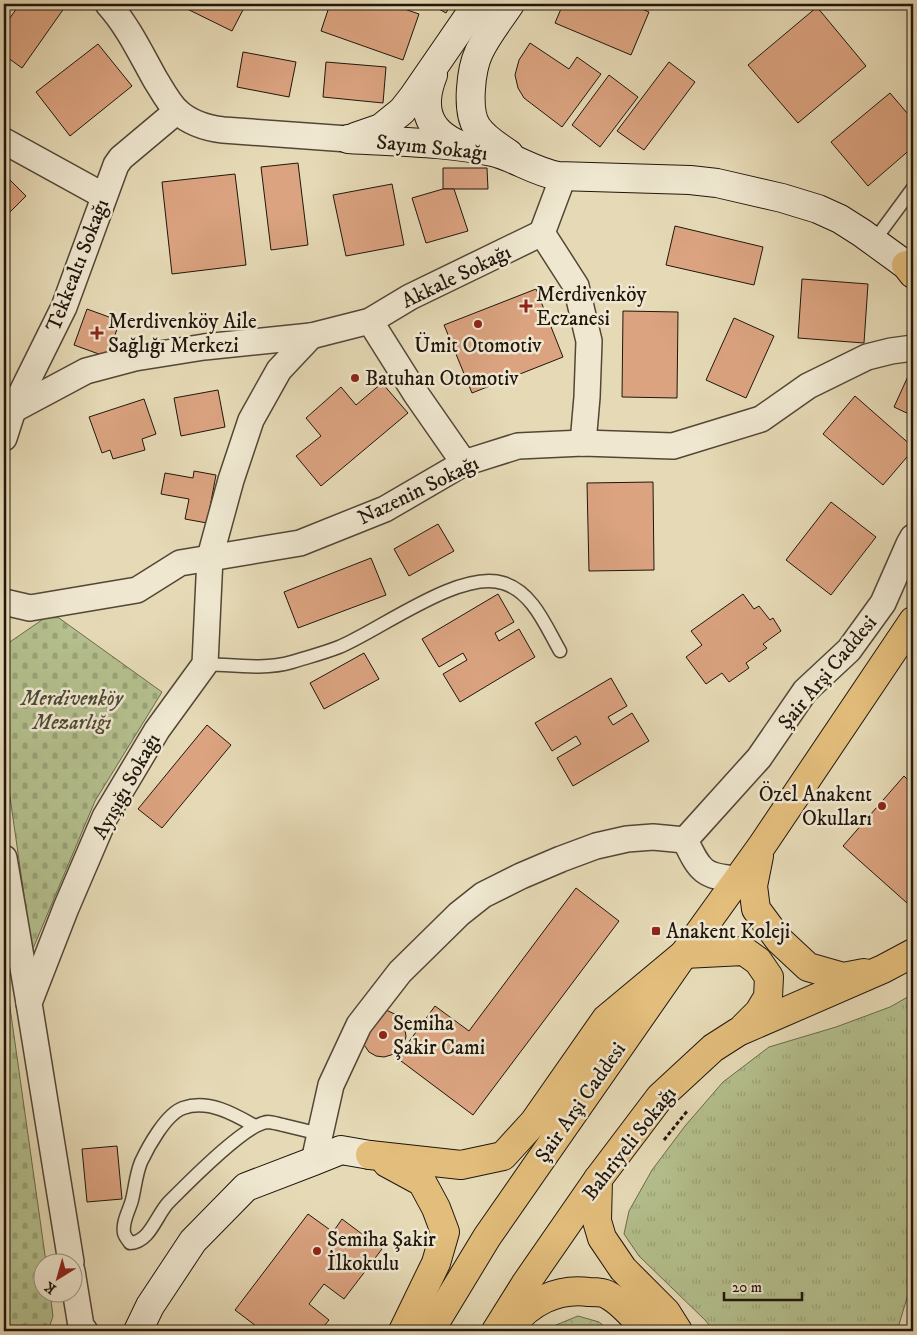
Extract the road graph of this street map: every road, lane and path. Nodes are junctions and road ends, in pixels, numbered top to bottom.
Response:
1 (109, 4) edge
2 (477, 4) edge
3 (510, 4) edge
4 (443, 54) junction
5 (177, 111) junction
6 (348, 139) junction
7 (4, 141) edge
8 (470, 148) junction
9 (525, 165) junction
10 (563, 177) junction
11 (913, 188) edge
12 (104, 196) junction
13 (542, 234) junction
14 (874, 241) junction
15 (911, 270) edge
16 (370, 321) junction
17 (311, 336) junction
18 (913, 348) edge
19 (8, 411) edge
20 (4, 438) edge
21 (583, 444) junction
22 (464, 463) junction
23 (913, 537) edge
24 (210, 557) junction
25 (4, 602) edge
26 (913, 621) edge
27 (560, 651) dead end
28 (205, 664) junction
29 (685, 840) junction
30 (761, 847) junction
31 (4, 858) edge
32 (739, 879) junction
33 (913, 953) edge
34 (684, 954) junction
35 (883, 969) junction
36 (29, 1004) junction
37 (738, 1032) junction
38 (689, 1109) dead end
39 (255, 1126) junction
40 (320, 1134) junction
41 (659, 1146) dead end
42 (370, 1155) junction
43 (314, 1161) junction
44 (598, 1179) junction
45 (69, 1252) edge
46 (78, 1302) edge
47 (150, 1306) junction
48 (83, 1328) edge
49 (120, 1331) edge
50 (138, 1331) edge
51 (402, 1331) edge
52 (430, 1331) edge
53 (496, 1331) edge
54 (508, 1331) edge
55 (648, 1331) edge
56 (678, 1331) edge

1 - 5 street, Sayım Sokağı
2 - 4 street
3 - 9 street
4 - 6 street
4 - 8 street
5 - 6 street, Sayım Sokağı
5 - 12 street, Tekkealtı Sokağı
6 - 8 street, Sayım Sokağı
7 - 12 street
8 - 9 street, Sayım Sokağı
9 - 10 street, Sayım Sokağı
10 - 13 street
10 - 14 street, Sayım Sokağı
11 - 14 lane
12 - 19 street, Tekkealtı Sokağı
13 - 16 street, Akkale Sokağı
13 - 21 street
14 - 15 street, Sayım Sokağı
16 - 17 street, Akkale Sokağı
16 - 22 street
17 - 19 street, Akkale Sokağı
17 - 24 street
18 - 21 street, Nazenin Sokağı
19 - 20 street, Tekkealtı Sokağı
21 - 22 street, Nazenin Sokağı
22 - 24 street, Nazenin Sokağı
23 - 29 street, Şair Arşi Caddesi
24 - 25 street, Nazenin Sokağı
24 - 28 street
26 - 30 main road, Şair Arşi Caddesi
27 - 28 lane
28 - 36 street, Ayışığı Sokağı
29 - 32 street
29 - 40 street
30 - 32 main road, Şair Arşi Caddesi
30 - 35 main road
31 - 36 street
32 - 34 main road, Şair Arşi Caddesi
33 - 35 main road, Bahriyeli Sokağı
34 - 37 main road
34 - 42 main road
34 - 52 main road, Şair Arşi Caddesi
35 - 37 main road, Bahriyeli Sokağı
36 - 45 street
37 - 44 main road, Bahriyeli Sokağı
38 - 41 path
39 - 39 lane
39 - 40 lane
40 - 43 street
42 - 43 street
42 - 51 main road
43 - 47 street
44 - 53 main road, Bahriyeli Sokağı
44 - 56 main road
46 - 48 street
47 - 49 street
47 - 50 street
54 - 55 main road

